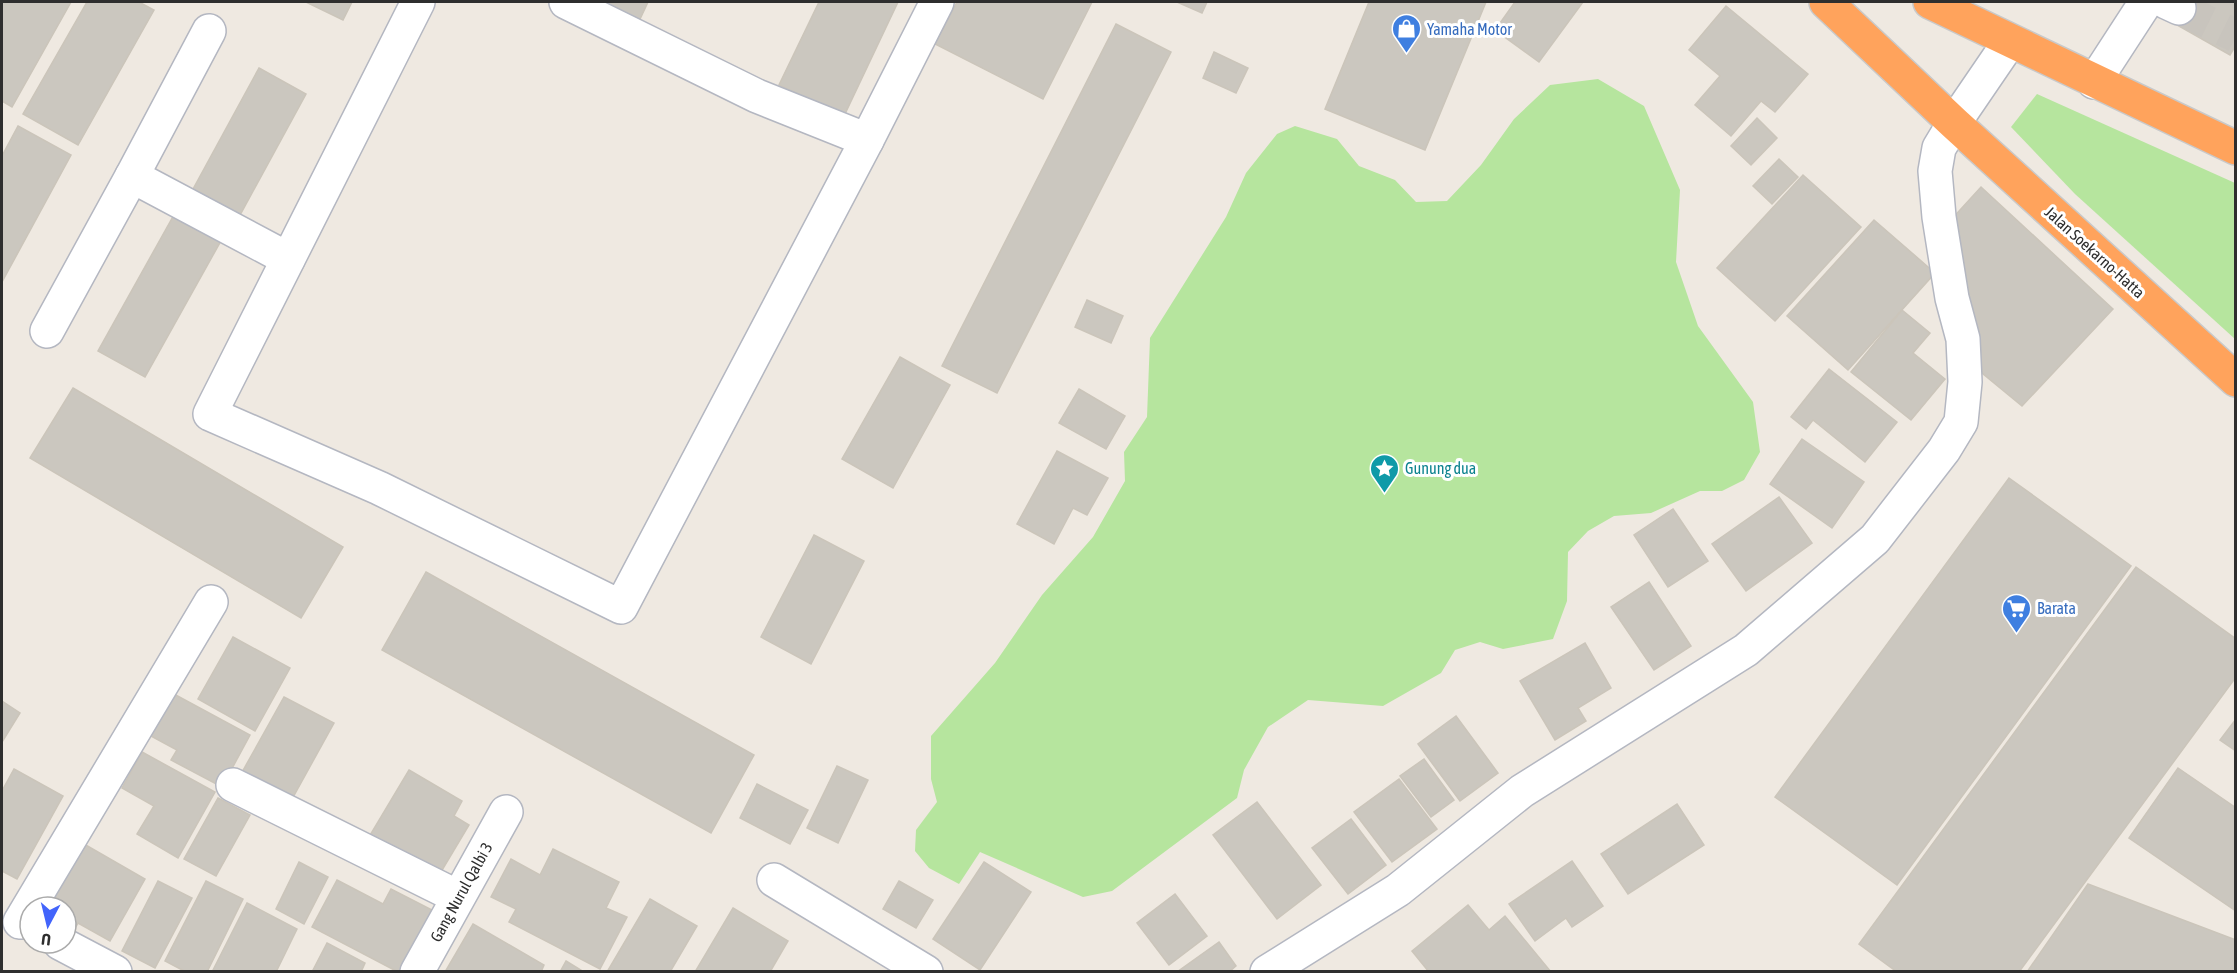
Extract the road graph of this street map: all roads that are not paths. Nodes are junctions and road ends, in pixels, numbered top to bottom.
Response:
1 (418, 2) edge
2 (566, 2) edge
3 (937, 2) edge
4 (1826, 2) edge
5 (1930, 2) edge
6 (2146, 2) edge
7 (209, 31) dead end
8 (2010, 41) junction
9 (2094, 82) junction
10 (1954, 123) junction
11 (867, 140) junction
12 (2235, 148) edge
13 (132, 176) junction
14 (288, 259) junction
15 (47, 331) dead end
16 (2235, 381) edge
17 (211, 602) dead end
18 (233, 785) dead end
19 (506, 812) dead end
20 (774, 880) dead end
21 (458, 897) junction
22 (17, 921) edge
23 (78, 952) edge
24 (115, 972) edge
25 (417, 972) edge
26 (926, 972) edge
27 (1267, 972) edge

1 - 14 street
2 - 11 street
3 - 11 street
4 - 10 highway, Jalan Soekarno-Hatta
5 - 8 highway
6 - 9 street
7 - 13 street
8 - 9 highway
8 - 10 street
9 - 12 highway
10 - 16 highway, Jalan Soekarno-Hatta
10 - 27 street
11 - 14 street
13 - 14 street
13 - 15 street
17 - 22 street
18 - 21 street
19 - 21 street, Gang Nurul Qalbi 3
20 - 26 street
21 - 25 street, Gang Nurul Qalbi 3
23 - 24 street

